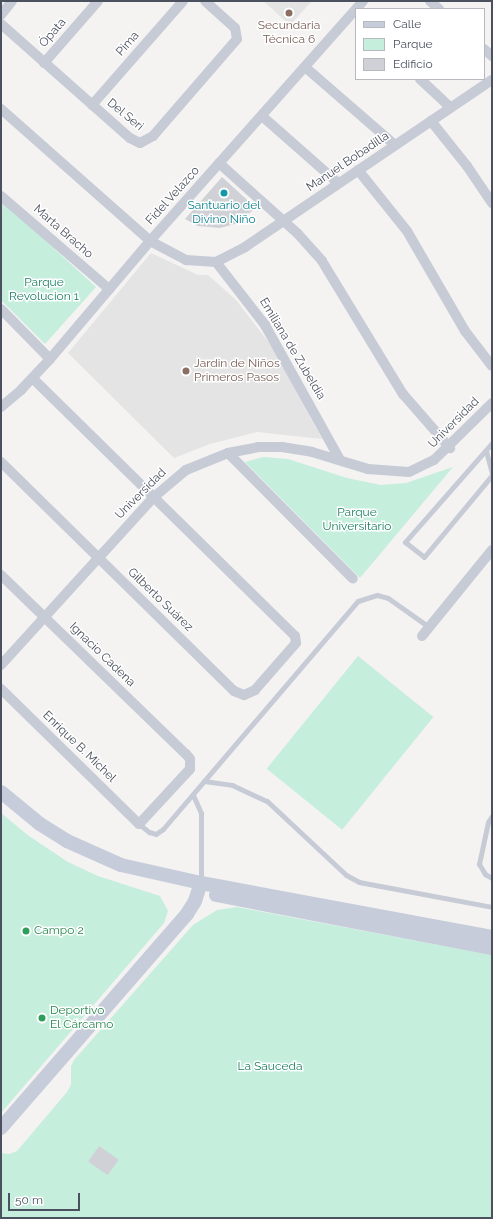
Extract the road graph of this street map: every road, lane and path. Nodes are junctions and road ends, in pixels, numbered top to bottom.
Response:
1 (12, 1) edge
2 (98, 1) edge
3 (183, 1) edge
4 (205, 1) edge
5 (430, 1) edge
6 (438, 8) edge
7 (1, 15) edge
8 (353, 18) edge
9 (1, 24) edge
10 (44, 63) junction
11 (305, 67) junction
12 (421, 80) edge
13 (492, 80) edge
14 (92, 105) junction
15 (451, 108) junction
16 (1, 109) edge
17 (262, 116) junction
18 (431, 121) junction
19 (395, 145) junction
20 (219, 163) junction
21 (358, 170) junction
22 (338, 183) junction
23 (1, 196) edge
24 (492, 203) edge
25 (284, 220) junction
26 (150, 241) junction
27 (216, 262) junction
28 (109, 289) junction
29 (1, 309) edge
30 (50, 358) junction
31 (492, 366) edge
32 (32, 378) junction
33 (492, 403) edge
34 (1, 406) edge
35 (492, 443) edge
36 (450, 448) junction
37 (486, 451) junction
38 (228, 453) junction
39 (340, 460) junction
40 (1, 462) edge
41 (492, 475) edge
42 (154, 497) junction
43 (492, 550) edge
44 (99, 558) junction
45 (488, 562) edge
46 (1, 575) edge
47 (353, 579) dead end
48 (44, 618) junction
49 (429, 627) junction
50 (422, 636) dead end
51 (1, 665) edge
52 (1, 689) edge
53 (204, 781) junction
54 (1, 792) edge
55 (193, 794) junction
56 (1, 802) edge
57 (492, 816) edge
58 (139, 824) junction
59 (492, 878) edge
60 (200, 888) junction
61 (492, 907) edge
62 (492, 937) edge
63 (492, 948) edge
64 (1, 1128) edge

1 - 7 street
2 - 10 street, Ópata
3 - 14 street, Pima
4 - 14 street, Del Seri
5 - 6 street
8 - 11 street, Fidel Velazco
9 - 10 street, Del Seri
10 - 14 street, Del Seri
11 - 17 street, Fidel Velazco
11 - 19 street
12 - 15 street
13 - 15 street, Manuel Bobadilla
15 - 18 street, Manuel Bobadilla
16 - 26 street
17 - 20 street, Fidel Velazco
17 - 22 street
18 - 19 street, Manuel Bobadilla
18 - 24 street
19 - 21 street, Manuel Bobadilla
20 - 25 street
20 - 26 street, Fidel Velazco
21 - 22 street, Manuel Bobadilla
21 - 31 street
22 - 25 street, Manuel Bobadilla
23 - 28 street, Marta Bracho
25 - 27 street, Manuel Bobadilla
25 - 36 street
26 - 27 street
26 - 28 street, Fidel Velazco
27 - 39 street, Emiliana de Zubeldia
28 - 30 street, Fidel Velazco
29 - 30 street
30 - 32 street, Fidel Velazco
32 - 34 street, Fidel Velazco
32 - 42 street
33 - 36 street, Universidad
35 - 37 lane
36 - 39 street, Universidad
37 - 41 lane
37 - 41 lane
38 - 39 street, Universidad
38 - 42 street, Universidad
38 - 47 street
40 - 44 street, Gilberto Suárez
42 - 44 street, Universidad
42 - 44 street, Gilberto Suárez
43 - 45 street
44 - 48 street, Universidad
45 - 49 street
46 - 48 street, Ignacio Cadena
48 - 51 street, Universidad
48 - 58 street, Ignacio Cadena
49 - 50 street
49 - 53 lane
52 - 58 street, Enrique B. Michel
53 - 55 lane
53 - 61 lane
54 - 60 main road
55 - 58 lane
55 - 60 lane
56 - 60 main road
57 - 59 lane
60 - 62 main road
60 - 63 main road
60 - 64 main road

